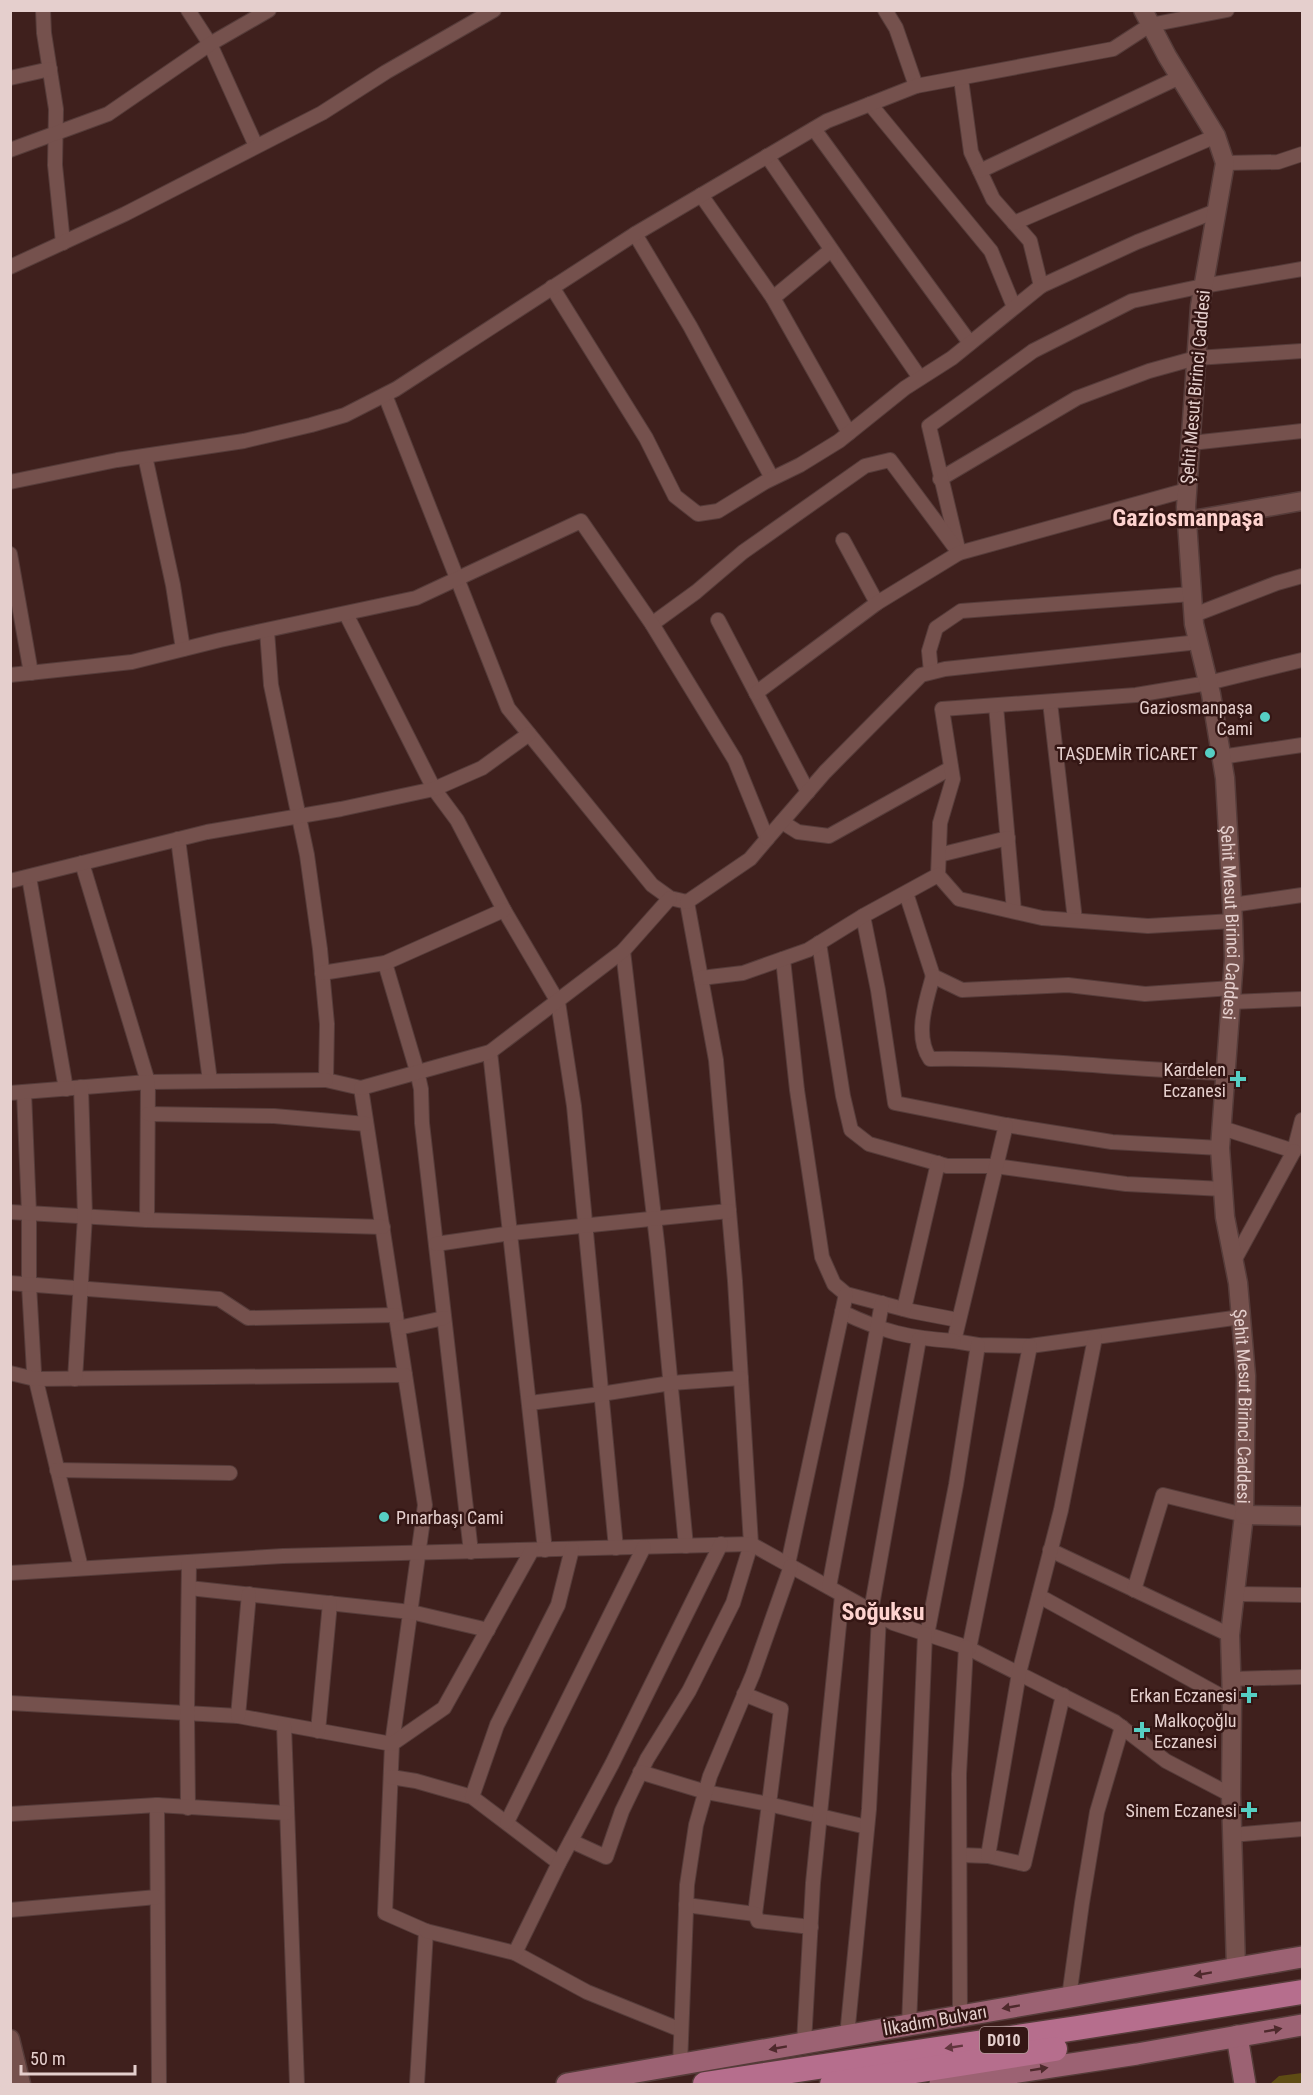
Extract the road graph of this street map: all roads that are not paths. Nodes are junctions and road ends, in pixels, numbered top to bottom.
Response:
1 (43, 10) edge
2 (188, 10) edge
3 (269, 10) edge
4 (494, 10) edge
5 (885, 10) edge
6 (1227, 10) edge
7 (1146, 18) edge
8 (210, 45) junction
9 (50, 69) junction
10 (1180, 77) junction
11 (10, 78) edge
12 (961, 79) junction
13 (916, 86) junction
14 (870, 104) junction
15 (813, 129) junction
16 (55, 132) junction
17 (1216, 135) junction
18 (256, 146) junction
19 (10, 150) edge
20 (1302, 154) edge
21 (766, 156) junction
22 (1225, 163) junction
23 (980, 171) junction
24 (701, 195) junction
25 (1216, 211) junction
26 (1014, 223) junction
27 (635, 234) junction
28 (63, 243) junction
29 (831, 250) junction
30 (10, 267) edge
31 (1302, 269) edge
32 (1041, 286) junction
33 (1203, 286) junction
34 (552, 287) junction
35 (773, 298) junction
36 (1014, 307) junction
37 (970, 343) junction
38 (1302, 351) edge
39 (1196, 358) junction
40 (920, 378) junction
41 (385, 395) junction
42 (1302, 431) edge
43 (849, 433) junction
44 (1191, 443) junction
45 (145, 456) junction
46 (772, 478) junction
47 (940, 479) junction
48 (10, 482) edge
49 (1187, 490) junction
50 (1302, 501) edge
51 (1187, 522) junction
52 (843, 540) dead end
53 (959, 552) junction
54 (10, 554) edge
55 (1302, 576) edge
56 (458, 580) junction
57 (1192, 594) junction
58 (877, 603) junction
59 (346, 614) junction
60 (1194, 615) junction
61 (718, 620) dead end
62 (652, 624) junction
63 (267, 631) junction
64 (1198, 642) junction
65 (183, 649) junction
66 (1302, 660) edge
67 (930, 672) junction
68 (31, 673) junction
69 (10, 675) edge
70 (1208, 683) junction
71 (756, 693) junction
72 (1050, 702) junction
73 (996, 706) junction
74 (529, 734) junction
75 (1302, 745) edge
76 (1221, 757) junction
77 (951, 768) junction
78 (434, 789) junction
79 (808, 792) junction
80 (297, 816) junction
81 (782, 822) junction
82 (1008, 838) junction
83 (178, 839) junction
84 (767, 839) junction
85 (939, 855) junction
86 (82, 863) junction
87 (938, 875) junction
88 (29, 877) junction
89 (10, 881) edge
90 (906, 893) junction
91 (1302, 895) edge
92 (670, 898) junction
93 (687, 902) junction
94 (504, 910) junction
95 (1014, 911) junction
96 (1232, 913) junction
97 (863, 916) junction
98 (1075, 920) junction
99 (819, 943) junction
100 (623, 951) junction
101 (783, 959) junction
102 (385, 963) junction
103 (322, 973) junction
104 (933, 976) junction
105 (701, 978) junction
106 (1232, 995) junction
107 (1302, 999) edge
108 (558, 1002) junction
109 (490, 1052) junction
110 (417, 1071) junction
111 (1227, 1073) junction
112 (326, 1080) junction
113 (210, 1081) junction
114 (148, 1082) junction
115 (81, 1087) junction
116 (361, 1088) junction
117 (66, 1089) junction
118 (17, 1093) edge
119 (148, 1114) junction
120 (1302, 1120) edge
121 (366, 1124) junction
122 (1006, 1125) junction
123 (1222, 1128) junction
124 (1220, 1148) junction
125 (1294, 1151) junction
126 (938, 1163) junction
127 (995, 1166) junction
128 (1223, 1189) junction
129 (729, 1211) junction
130 (10, 1212) edge
131 (29, 1213) junction
132 (85, 1216) junction
133 (653, 1217) junction
134 (147, 1220) junction
135 (585, 1226) junction
136 (383, 1227) junction
137 (512, 1233) junction
138 (436, 1244) junction
139 (1234, 1261) junction
140 (10, 1283) edge
141 (29, 1285) junction
142 (79, 1288) junction
143 (846, 1294) junction
144 (882, 1303) junction
145 (904, 1309) junction
146 (842, 1312) junction
147 (1241, 1317) junction
148 (444, 1318) junction
149 (958, 1320) junction
150 (397, 1322) junction
151 (877, 1329) junction
152 (1095, 1338) junction
153 (919, 1339) junction
154 (954, 1341) junction
155 (978, 1345) junction
156 (1030, 1346) junction
157 (10, 1373) edge
158 (405, 1375) junction
159 (741, 1378) junction
160 (35, 1379) junction
161 (75, 1379) junction
162 (671, 1383) junction
163 (601, 1394) junction
164 (530, 1403) junction
165 (57, 1470) junction
166 (230, 1473) dead end
167 (1244, 1515) junction
168 (1302, 1516) edge
169 (721, 1544) junction
170 (751, 1544) junction
171 (687, 1546) junction
172 (644, 1547) junction
173 (616, 1548) junction
174 (572, 1549) junction
175 (539, 1550) junction
176 (1050, 1551) junction
177 (471, 1552) junction
178 (419, 1554) junction
179 (189, 1562) junction
180 (789, 1565) junction
181 (81, 1568) junction
182 (10, 1573) edge
183 (829, 1587) junction
184 (189, 1588) junction
185 (1134, 1590) junction
186 (249, 1594) junction
187 (1234, 1594) junction
188 (842, 1595) junction
189 (1302, 1595) edge
190 (1039, 1596) junction
191 (330, 1603) junction
192 (411, 1612) junction
193 (875, 1614) junction
194 (488, 1630) junction
195 (926, 1634) junction
196 (1230, 1635) junction
197 (967, 1648) junction
198 (1019, 1673) junction
199 (1302, 1677) edge
200 (1231, 1679) junction
201 (744, 1694) junction
202 (1063, 1695) junction
203 (1232, 1702) junction
204 (10, 1703) edge
205 (187, 1713) junction
206 (238, 1716) junction
207 (285, 1725) junction
208 (1122, 1727) junction
209 (318, 1731) junction
210 (392, 1744) junction
211 (640, 1772) junction
212 (391, 1777) junction
213 (706, 1792) junction
214 (1231, 1795) junction
215 (472, 1797) junction
216 (768, 1804) junction
217 (157, 1805) junction
218 (188, 1808) junction
219 (287, 1813) junction
220 (10, 1814) edge
221 (820, 1816) junction
222 (507, 1822) junction
223 (867, 1827) junction
224 (1302, 1829) edge
225 (1232, 1834) junction
226 (571, 1841) junction
227 (960, 1855) junction
228 (988, 1856) junction
229 (559, 1863) junction
230 (157, 1897) junction
231 (686, 1905) junction
232 (10, 1910) edge
233 (755, 1914) junction
234 (811, 1928) junction
235 (426, 1931) junction
236 (515, 1953) junction
237 (1302, 1957) edge
238 (1236, 1968) junction
239 (1302, 1992) edge
240 (1069, 1997) junction
241 (1302, 2008) edge
242 (960, 2016) junction
243 (909, 2025) junction
244 (1302, 2025) edge
245 (681, 2030) junction
246 (847, 2036) junction
247 (1237, 2036) junction
248 (10, 2039) edge
249 (804, 2043) junction
250 (680, 2065) junction
251 (21, 2085) edge
252 (159, 2085) edge
253 (297, 2085) edge
254 (417, 2085) edge
255 (567, 2085) edge
256 (705, 2085) edge
257 (832, 2085) edge
258 (940, 2085) edge
259 (1245, 2085) edge

1 - 9 street
2 - 8 street
3 - 8 street
4 - 18 street
5 - 13 street
6 - 7 street
7 - 10 main road, Şehit Mesut Birinci Caddesi
7 - 12 street
8 - 16 street
8 - 18 street
9 - 11 street
9 - 16 street
10 - 17 main road, Şehit Mesut Birinci Caddesi
10 - 23 street
12 - 13 street
12 - 23 street
13 - 14 street
14 - 15 street
14 - 36 street
15 - 21 street
15 - 37 street
16 - 19 street
16 - 28 street
17 - 22 main road, Şehit Mesut Birinci Caddesi
17 - 26 street
18 - 28 street
20 - 22 street
21 - 24 street
21 - 29 street
22 - 25 main road, Şehit Mesut Birinci Caddesi
23 - 26 street
24 - 27 street
24 - 35 street
25 - 32 street
25 - 33 main road, Şehit Mesut Birinci Caddesi
26 - 32 street
27 - 34 street
27 - 46 street
28 - 30 street
29 - 35 street
29 - 40 street
31 - 33 street
32 - 36 street
33 - 39 main road, Şehit Mesut Birinci Caddesi
33 - 47 street
34 - 41 street
34 - 46 street
35 - 43 street
36 - 37 street
37 - 40 street
38 - 39 street
39 - 44 main road, Şehit Mesut Birinci Caddesi
39 - 47 street
40 - 43 street
41 - 45 street
41 - 56 street
42 - 44 street
43 - 46 street
44 - 49 main road, Şehit Mesut Birinci Caddesi
45 - 48 street
45 - 65 street
47 - 53 street
49 - 51 main road, Şehit Mesut Birinci Caddesi
49 - 53 street
50 - 51 main road
51 - 57 main road, Şehit Mesut Birinci Caddesi
52 - 58 street
53 - 58 street
53 - 62 street
54 - 68 street
55 - 60 street
56 - 59 street
56 - 62 street
56 - 74 street
57 - 60 main road, Şehit Mesut Birinci Caddesi
57 - 67 street
58 - 71 street
59 - 63 street
59 - 78 street
60 - 64 main road, Şehit Mesut Birinci Caddesi
61 - 71 street
62 - 84 street
63 - 65 street
63 - 80 street
64 - 67 street
64 - 70 main road, Şehit Mesut Birinci Caddesi
65 - 68 street
66 - 70 street
67 - 79 street
68 - 69 street
70 - 72 street
70 - 76 main road, Şehit Mesut Birinci Caddesi
71 - 79 street
72 - 73 street
72 - 98 street
73 - 77 street
73 - 82 street
74 - 78 street
74 - 92 street
75 - 76 street
76 - 96 main road, Şehit Mesut Birinci Caddesi
77 - 81 street
77 - 85 street
78 - 80 street
78 - 94 street
79 - 81 street
80 - 83 street
80 - 103 street
81 - 84 street
82 - 85 street
82 - 95 street
83 - 86 street
83 - 113 street
84 - 93 street
85 - 87 street
86 - 88 street
86 - 114 street
87 - 90 street
87 - 95 street
88 - 89 street
88 - 117 street
90 - 97 street
90 - 104 street
91 - 96 street
92 - 93 street
92 - 100 street
93 - 105 street
94 - 102 street
94 - 108 street
95 - 98 street
96 - 98 street
96 - 106 main road, Şehit Mesut Birinci Caddesi
97 - 99 street
97 - 122 street
99 - 101 street
99 - 126 street
100 - 108 street
100 - 133 street
101 - 105 street
101 - 143 street
102 - 103 street
102 - 110 street
103 - 112 street
104 - 106 street
104 - 111 street
105 - 129 street
106 - 107 street
106 - 111 main road, Şehit Mesut Birinci Caddesi
108 - 109 street
108 - 135 street
109 - 110 street
109 - 137 street
110 - 116 street
110 - 138 street
111 - 123 main road, Şehit Mesut Birinci Caddesi
112 - 113 street
112 - 116 street
113 - 114 street
114 - 115 street
114 - 119 street
115 - 117 street
115 - 132 street
116 - 121 street
117 - 118 street
118 - 131 street
119 - 121 street
119 - 134 street
120 - 125 street
121 - 136 street
122 - 124 street
122 - 127 street
123 - 124 main road, Şehit Mesut Birinci Caddesi
123 - 125 street
124 - 128 main road, Şehit Mesut Birinci Caddesi
125 - 139 street
126 - 127 street
126 - 145 street
127 - 128 street
127 - 149 street
128 - 139 main road, Şehit Mesut Birinci Caddesi
129 - 133 street
129 - 159 street
130 - 131 street
131 - 132 street
131 - 141 street
132 - 134 street
132 - 142 street
133 - 135 street
133 - 162 street
134 - 136 street
135 - 137 street
135 - 163 street
136 - 150 street
137 - 138 street
137 - 164 street
138 - 148 street
139 - 147 main road, Şehit Mesut Birinci Caddesi
140 - 141 street
141 - 142 street
141 - 160 street
142 - 150 street
142 - 161 street
143 - 144 street
143 - 146 street
144 - 145 street
144 - 151 street
145 - 149 street
146 - 151 street
146 - 180 street
147 - 152 street
147 - 167 main road, Şehit Mesut Birinci Caddesi
148 - 150 street
148 - 177 street
149 - 154 street
150 - 158 street
151 - 153 street
151 - 183 street
152 - 156 street
152 - 176 street
153 - 154 street
153 - 193 street
154 - 155 street
155 - 156 street
155 - 195 street
156 - 197 street
157 - 160 street
158 - 161 street
158 - 178 street
159 - 162 street
159 - 170 street
160 - 161 street
160 - 165 street
162 - 163 street
162 - 171 street
163 - 164 street
163 - 173 street
164 - 175 street
165 - 166 street
165 - 181 street
167 - 168 main road
167 - 185 street
167 - 187 main road, Şehit Mesut Birinci Caddesi
169 - 170 street
169 - 171 street
169 - 226 street
170 - 180 street
170 - 211 street
171 - 172 street
172 - 173 street
172 - 222 street
173 - 174 street
174 - 175 street
174 - 215 street
175 - 177 street
175 - 194 street
176 - 185 street
176 - 190 street
177 - 178 street
178 - 179 street
178 - 192 street
179 - 181 street
179 - 184 street
180 - 183 street
180 - 201 street
181 - 182 street
183 - 188 street
184 - 186 street
184 - 205 street
185 - 196 street
186 - 191 street
186 - 206 street
187 - 189 street
187 - 196 main road, Şehit Mesut Birinci Caddesi
188 - 193 street
188 - 221 street
190 - 198 street
190 - 203 street
191 - 192 street
191 - 209 street
192 - 194 street
192 - 210 street
193 - 195 street
193 - 223 street
194 - 210 street
195 - 197 street
195 - 243 street
196 - 200 main road, Şehit Mesut Birinci Caddesi
197 - 198 street
197 - 227 street
198 - 202 street
198 - 228 street
199 - 200 street
200 - 203 main road, Şehit Mesut Birinci Caddesi
201 - 213 street
201 - 216 street
202 - 208 street
202 - 228 street
203 - 214 main road, Şehit Mesut Birinci Caddesi
204 - 205 street
205 - 206 street
205 - 218 street
206 - 207 street
207 - 209 street
207 - 219 street
208 - 214 street
208 - 240 street
209 - 210 street
210 - 212 street
211 - 213 street
211 - 226 street
212 - 215 street
212 - 235 street
213 - 216 street
213 - 231 street
214 - 225 main road, Şehit Mesut Birinci Caddesi
215 - 222 street
216 - 221 street
216 - 233 street
217 - 218 street
217 - 220 street
217 - 230 street
218 - 219 street
219 - 253 street
221 - 223 street
221 - 234 street
222 - 229 street
223 - 246 street
224 - 225 street
225 - 238 main road, Şehit Mesut Birinci Caddesi
226 - 229 street
227 - 228 street
227 - 242 street
229 - 236 street
230 - 232 street
230 - 252 street
231 - 233 street
231 - 245 street
233 - 234 street
234 - 249 street
235 - 236 street
235 - 254 street
236 - 245 street
237 - 238 main road, İlkadım Bulvarı
238 -> 240 main road, İlkadım Bulvarı
239 -> 256 highway, İlkadım Bulvarı / D010
240 -> 242 main road, İlkadım Bulvarı
241 - 257 highway, D010
242 - 243 main road, İlkadım Bulvarı
243 - 246 main road, İlkadım Bulvarı
247 -> 244 main road
245 - 250 street
246 - 249 main road, İlkadım Bulvarı
258 -> 247 main road
247 - 259 main road
248 - 251 main road
249 -> 250 main road, İlkadım Bulvarı
250 - 255 main road, İlkadım Bulvarı

